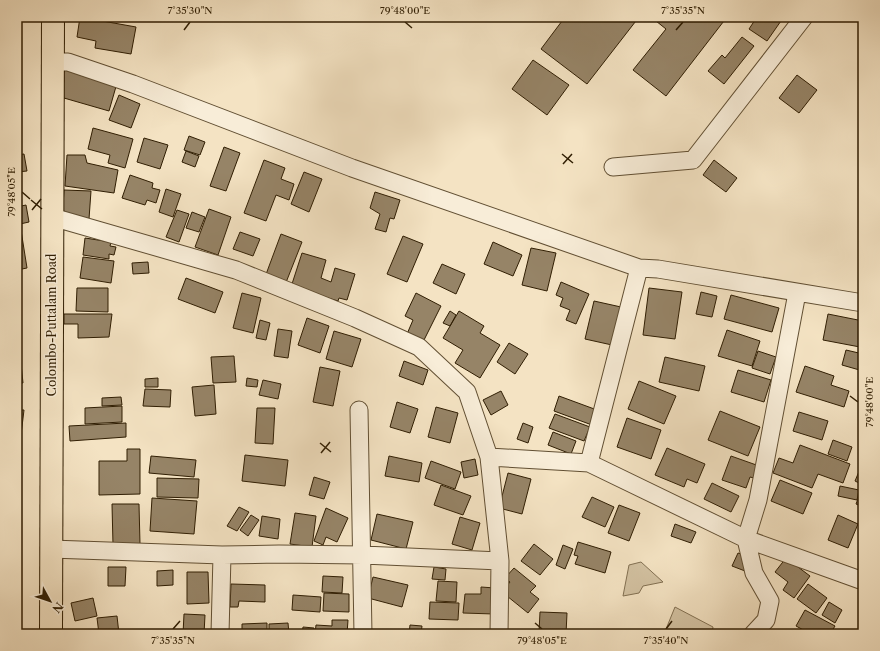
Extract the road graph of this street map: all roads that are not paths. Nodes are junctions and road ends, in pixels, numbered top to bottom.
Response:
1 (54, 17) edge
2 (804, 17) edge
3 (52, 62) junction
4 (613, 167) dead end
5 (52, 217) junction
6 (639, 268) junction
7 (797, 293) junction
8 (863, 303) edge
9 (359, 410) dead end
10 (489, 457) junction
11 (589, 463) junction
12 (746, 539) junction
13 (51, 549) junction
14 (222, 555) junction
15 (363, 555) junction
16 (500, 561) junction
17 (863, 581) edge
18 (51, 634) edge
19 (220, 634) edge
20 (363, 634) edge
21 (499, 634) edge
22 (753, 634) edge

1 - 3 highway, Colombo-Puttalam Road
2 - 4 street
3 - 5 highway, Colombo-Puttalam Road
3 - 6 street
5 - 10 street
5 - 13 highway, Colombo-Puttalam Road
6 - 7 street
6 - 11 street
7 - 8 street
7 - 12 street
9 - 15 street
10 - 11 street
10 - 16 street
11 - 12 street
12 - 17 street
12 - 22 street
13 - 14 street
13 - 18 highway, Colombo-Puttalam Road
14 - 15 street
14 - 19 street
15 - 16 street
15 - 20 street
16 - 21 street

